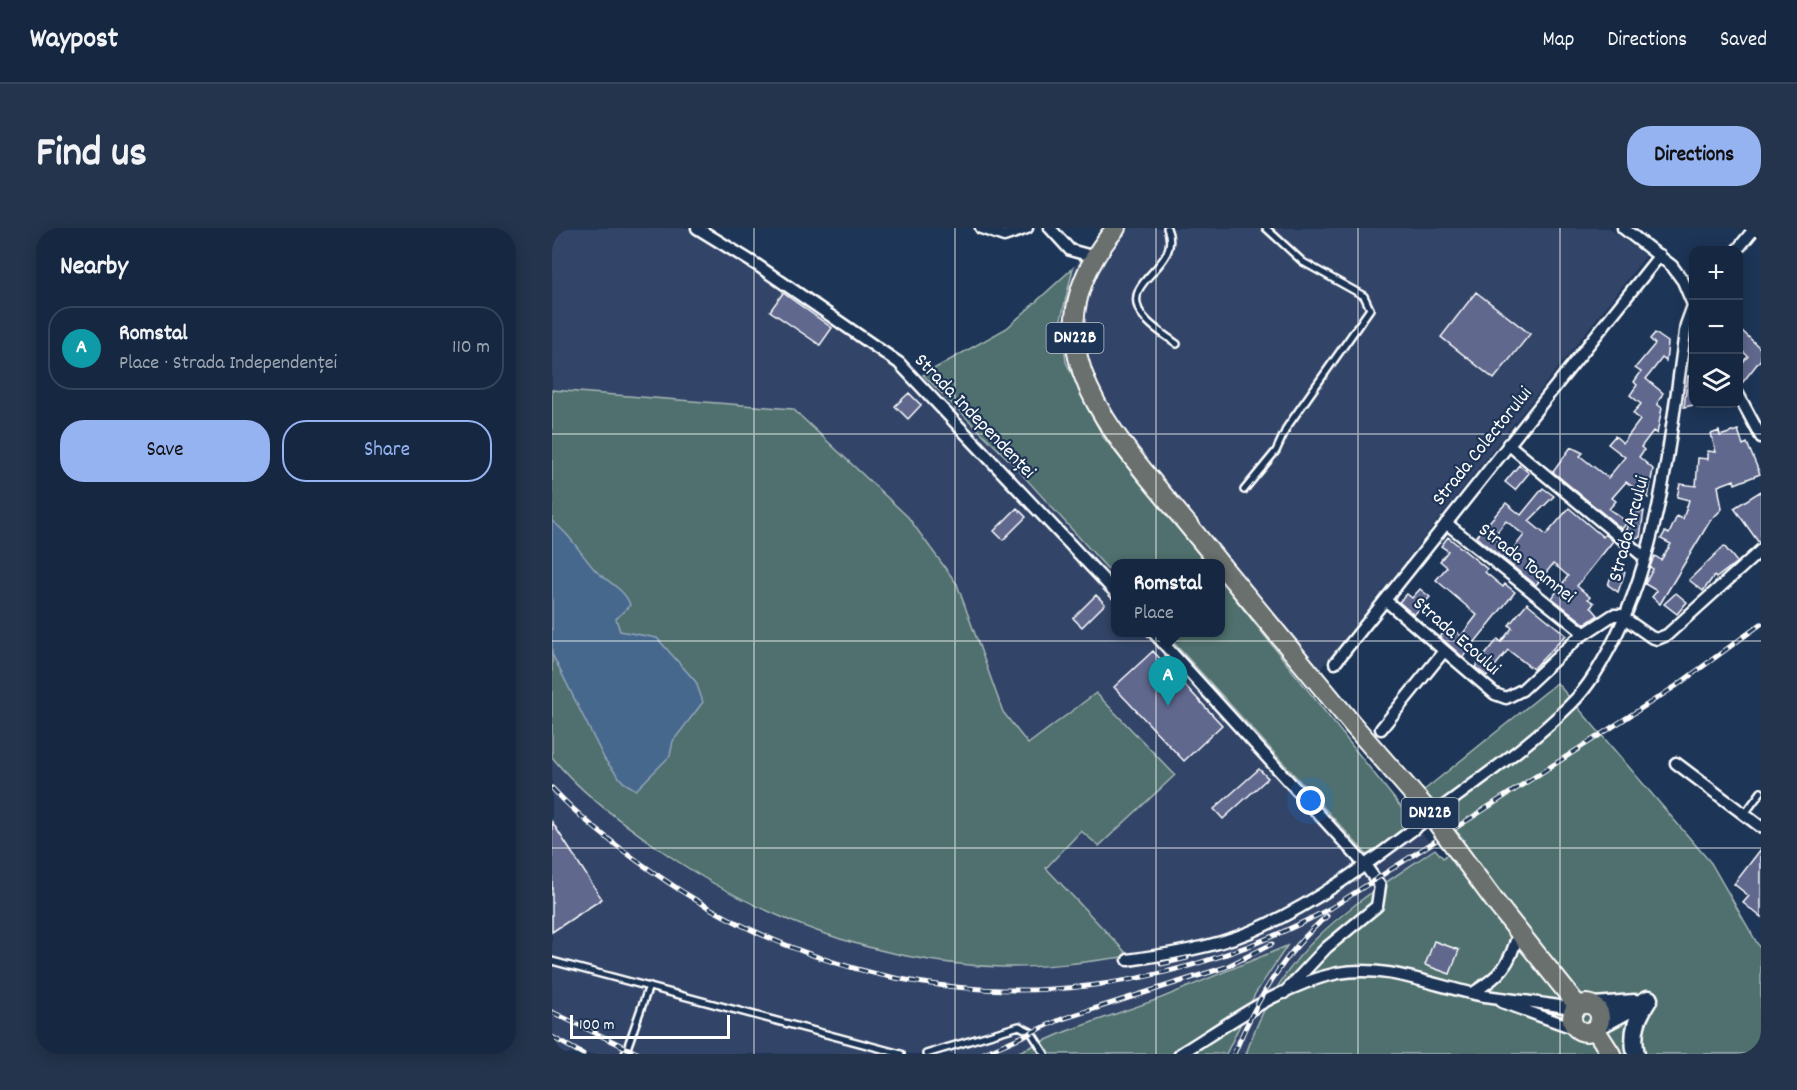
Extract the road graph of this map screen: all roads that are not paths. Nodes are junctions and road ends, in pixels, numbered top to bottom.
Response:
1 (697, 228) edge
2 (981, 228) edge
3 (1027, 228) edge
4 (1050, 228) edge
5 (1116, 228) edge
6 (1167, 228) edge
7 (1266, 228) edge
8 (1623, 228) edge
9 (1755, 228) edge
10 (1740, 246) edge
11 (1660, 255) junction
12 (1095, 257) junction
13 (1691, 300) edge
14 (1689, 316) edge
15 (1177, 344) dead end
16 (1743, 403) edge
17 (1761, 437) edge
18 (1508, 444) junction
19 (1244, 490) dead end
20 (1446, 523) junction
21 (1761, 550) edge
22 (1644, 557) junction
23 (1216, 559) edge
24 (1225, 570) edge
25 (1111, 587) edge
26 (1385, 600) junction
27 (1623, 617) junction
28 (1584, 633) junction
29 (1157, 637) edge
30 (1444, 651) junction
31 (1335, 663) dead end
32 (1381, 729) dead end
33 (1676, 763) dead end
34 (1761, 792) edge
35 (1744, 815) junction
36 (1761, 827) edge
37 (1365, 865) junction
38 (1518, 933) junction
39 (1128, 960) dead end
40 (552, 961) edge
41 (649, 986) junction
42 (1284, 993) junction
43 (1479, 994) junction
44 (1644, 1001) junction
45 (1582, 1007) junction
46 (1591, 1028) junction
47 (625, 1054) edge
48 (901, 1054) edge
49 (926, 1054) edge
50 (1045, 1054) edge
51 (1180, 1054) edge
52 (1611, 1054) edge
53 (1636, 1054) edge

1 - 25 street, Strada Independenței
2 - 3 street
4 - 12 street
5 - 12 main road, DN22B
6 - 15 lane
7 - 19 lane
8 - 11 street
9 - 10 street
11 - 13 street
11 - 18 street, Strada Colectorului
12 - 23 main road, DN22B
14 - 22 street, Strada Arcului
16 - 17 street
18 - 20 street, Strada Colectorului
18 - 22 street
20 - 26 street, Strada Colectorului
20 - 28 street, Strada Toamnei
21 - 27 street
22 - 27 street, Strada Arcului
24 - 38 main road, DN22B, bridge
26 - 30 street, Strada Ecoului
26 - 31 street, Strada Colectorului
27 - 28 street
27 - 37 street, Strada Arcului
28 - 30 street, Strada Ecoului
29 - 37 street
30 - 32 street
33 - 35 street
34 - 35 lane
35 - 36 street
37 - 39 street, Strada Arcului
37 - 42 street
38 - 43 street
38 - 45 main road, DN22B
40 - 41 lane
41 - 47 lane
41 - 48 lane
42 - 43 street
42 - 51 street
43 - 45 street
43 - 46 street
44 - 45 main road
44 - 46 main road
44 - 53 main road
45 - 46 main road, DN22B
45 - 46 main road, DN22B
46 - 52 main road, DN22B
49 - 50 lane

